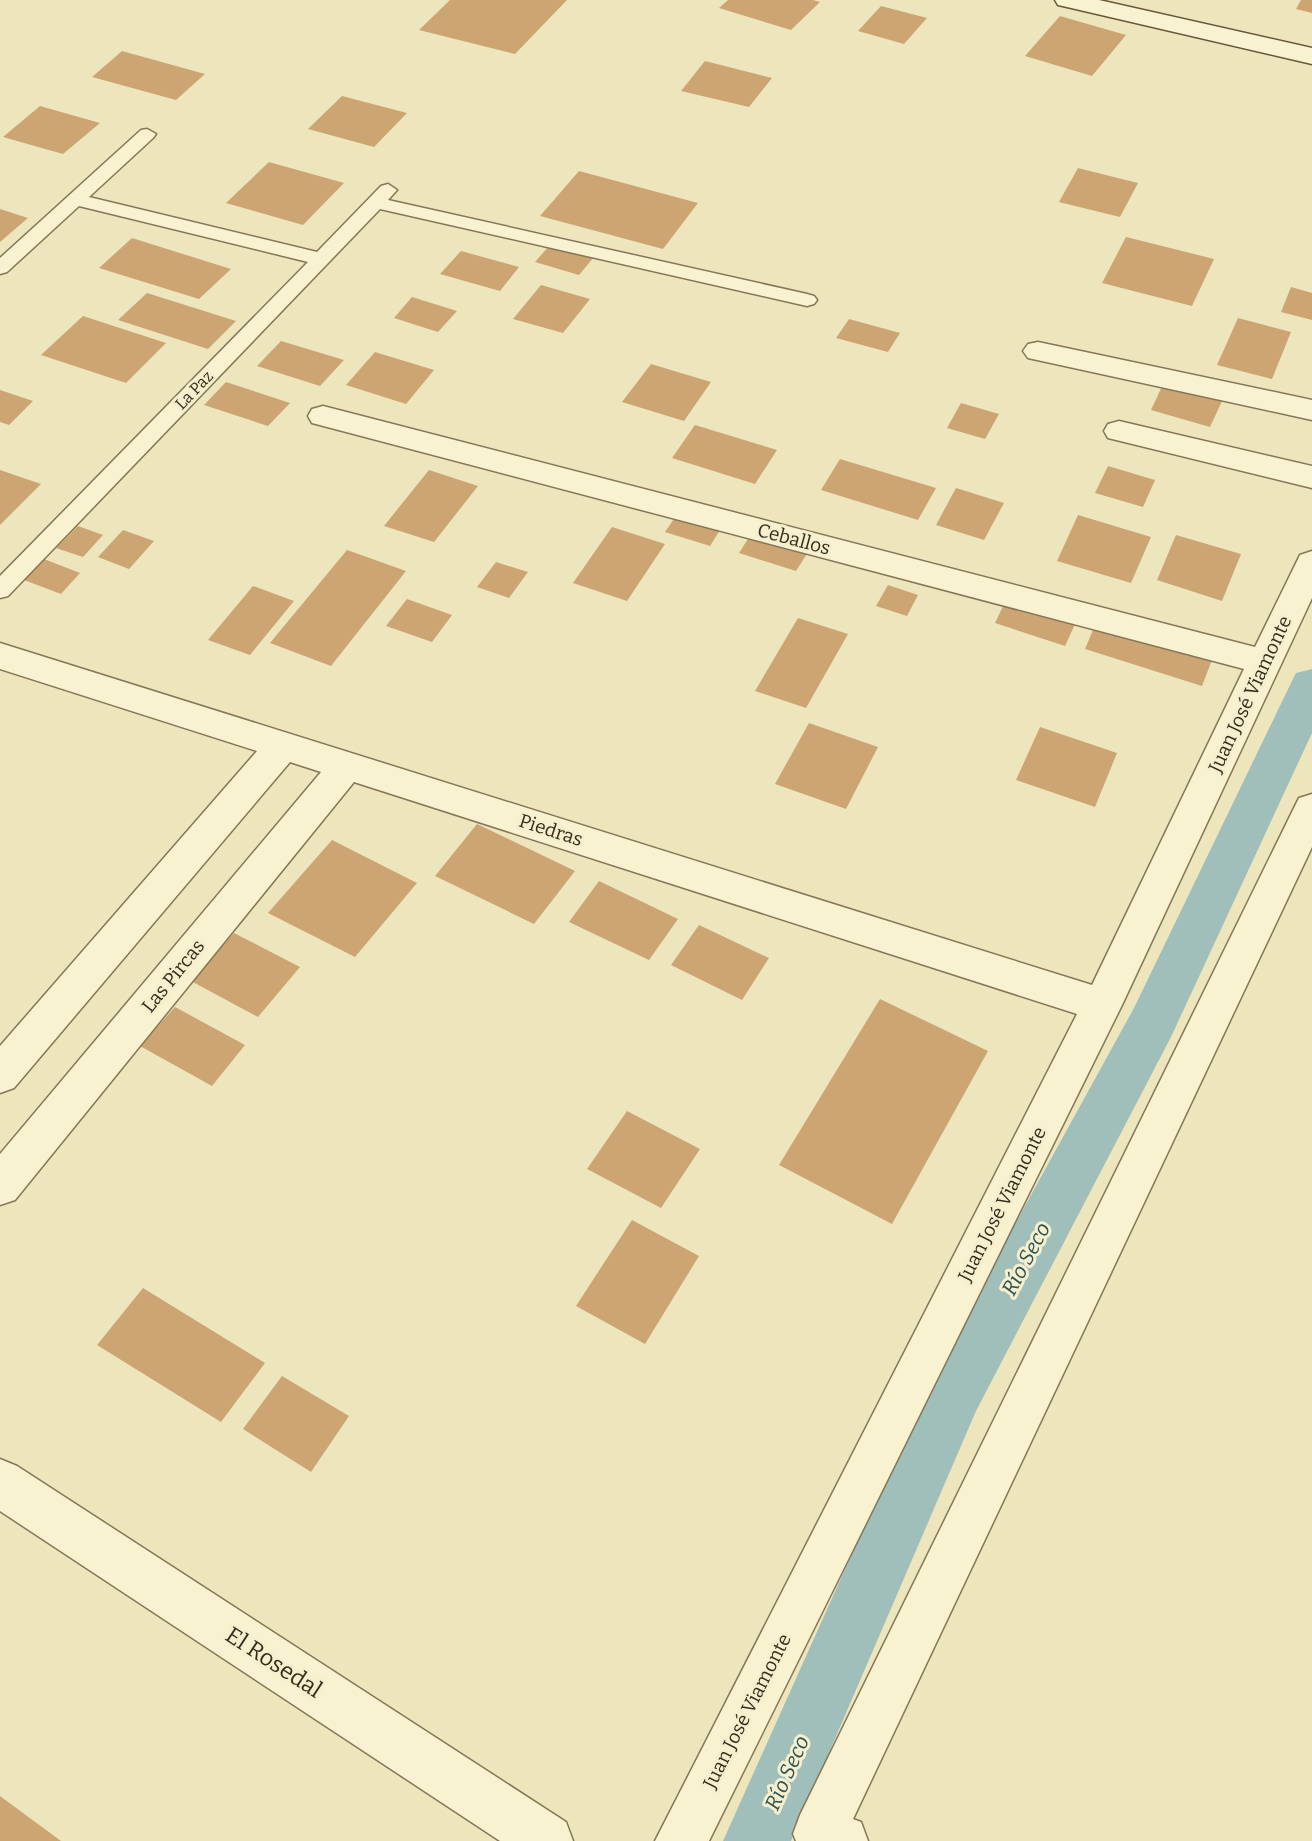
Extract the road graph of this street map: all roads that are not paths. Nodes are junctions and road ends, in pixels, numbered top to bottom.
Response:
1 (1067, 0) edge
2 (1126, 7) edge
3 (1312, 56) edge
4 (147, 134) dead end
5 (74, 199) junction
6 (321, 260) junction
7 (0, 268) edge
8 (807, 300) dead end
9 (1038, 351) dead end
10 (1312, 410) edge
11 (323, 416) dead end
12 (1119, 431) dead end
13 (1312, 477) edge
14 (1312, 563) edge
15 (0, 590) edge
16 (0, 656) edge
17 (1265, 662) junction
18 (283, 746) junction
19 (346, 765) junction
20 (1312, 808) edge
21 (1102, 1005) junction
22 (0, 1075) edge
23 (0, 1186) edge
24 (0, 1483) edge
25 (830, 1838) edge
26 (547, 1841) edge
27 (681, 1841) edge

1 - 2 street
2 - 3 street
4 - 5 lane
5 - 6 lane
5 - 7 lane
6 - 8 lane, La Paz
6 - 15 lane, La Paz
9 - 10 street
11 - 17 street, Ceballos
12 - 13 street
14 - 17 street, Juan José Viamonte
16 - 18 street, Piedras
17 - 21 street, Juan José Viamonte
18 - 19 street, Piedras
18 - 22 street
19 - 21 street, Piedras
19 - 23 street, Las Pircas
20 - 25 street
21 - 27 street, Juan José Viamonte
24 - 26 street, El Rosedal

